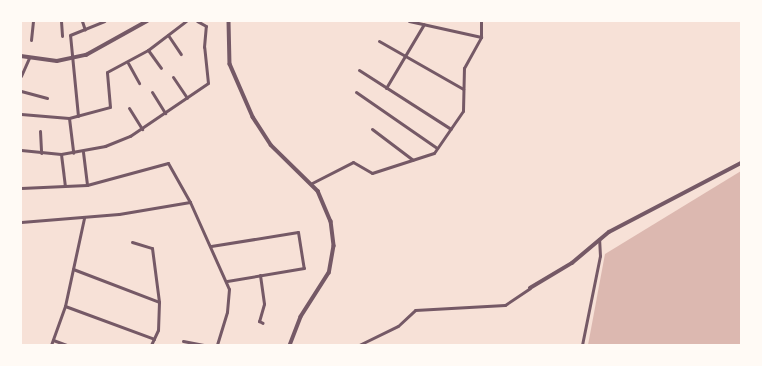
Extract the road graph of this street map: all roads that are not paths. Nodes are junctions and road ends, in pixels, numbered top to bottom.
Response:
1 (33, 21) edge
2 (61, 21) edge
3 (82, 21) edge
4 (104, 21) edge
5 (147, 21) edge
6 (186, 21) edge
7 (197, 21) edge
8 (229, 21) edge
9 (409, 21) edge
10 (482, 21) edge
11 (424, 24) junction
12 (85, 30) junction
13 (168, 35) junction
14 (62, 36) dead end
15 (481, 37) junction
16 (31, 40) dead end
17 (379, 41) dead end
18 (148, 50) junction
19 (181, 54) dead end
20 (21, 56) edge
21 (405, 57) junction
22 (29, 58) junction
23 (72, 59) junction
24 (128, 63) junction
25 (161, 68) dead end
26 (359, 70) dead end
27 (21, 76) edge
28 (173, 77) dead end
29 (139, 83) dead end
30 (386, 88) junction
31 (464, 89) junction
32 (21, 92) edge
33 (152, 92) dead end
34 (356, 92) dead end
35 (48, 98) dead end
36 (187, 98) junction
37 (129, 108) dead end
38 (21, 114) edge
39 (165, 114) junction
40 (78, 116) junction
41 (69, 118) junction
42 (142, 129) junction
43 (372, 129) dead end
44 (451, 129) junction
45 (40, 131) dead end
46 (437, 148) junction
47 (21, 150) edge
48 (82, 152) junction
49 (41, 153) junction
50 (73, 153) junction
51 (61, 154) junction
52 (413, 160) junction
53 (741, 163) edge
54 (312, 183) junction
55 (87, 184) junction
56 (65, 186) junction
57 (21, 188) edge
58 (190, 202) junction
59 (84, 218) junction
60 (21, 222) edge
61 (599, 239) junction
62 (132, 242) dead end
63 (211, 246) junction
64 (73, 269) junction
65 (260, 275) junction
66 (227, 281) junction
67 (530, 288) joint
68 (159, 302) junction
69 (65, 306) junction
70 (264, 323) dead end
71 (154, 339) junction
72 (53, 340) junction
73 (183, 341) dead end
74 (51, 345) edge
75 (67, 345) edge
76 (151, 345) edge
77 (204, 345) edge
78 (217, 345) edge
79 (243, 345) edge
80 (273, 345) edge
81 (290, 345) edge
82 (359, 345) edge
83 (582, 345) edge

1 - 16 street
2 - 14 street
3 - 12 street
4 - 12 street
5 - 23 street
6 - 13 street
7 - 36 street
8 - 54 street
9 - 11 street
10 - 15 street
11 - 15 street
11 - 21 street
12 - 23 street
13 - 18 street
13 - 19 street
15 - 31 street
17 - 21 street
18 - 24 street
18 - 25 street
20 - 22 street
21 - 30 street
21 - 31 street
22 - 23 street
22 - 27 street
23 - 40 street
24 - 29 street
24 - 40 street
26 - 30 street
28 - 36 street
30 - 44 street
31 - 44 street
32 - 35 street
33 - 39 street
34 - 46 street
36 - 39 street
37 - 42 street
38 - 41 street
39 - 42 street
40 - 41 street
41 - 50 street
42 - 48 street
43 - 52 street
44 - 46 street
45 - 49 street
46 - 52 street
47 - 49 street
48 - 50 street
48 - 55 street
49 - 51 street
50 - 51 street
51 - 56 street
52 - 54 street
53 - 61 street
54 - 81 street
55 - 56 street
55 - 58 street
56 - 57 street
58 - 59 street
58 - 63 street
59 - 60 street
59 - 64 street
61 - 67 street
61 - 83 street
62 - 68 street
63 - 65 street
63 - 66 street
64 - 68 street
64 - 69 street
65 - 66 street
65 - 70 street
66 - 78 street
67 - 82 street
68 - 71 street
69 - 71 street
69 - 72 street
71 - 76 street
72 - 74 street
72 - 75 street
73 - 77 street
79 - 80 street

